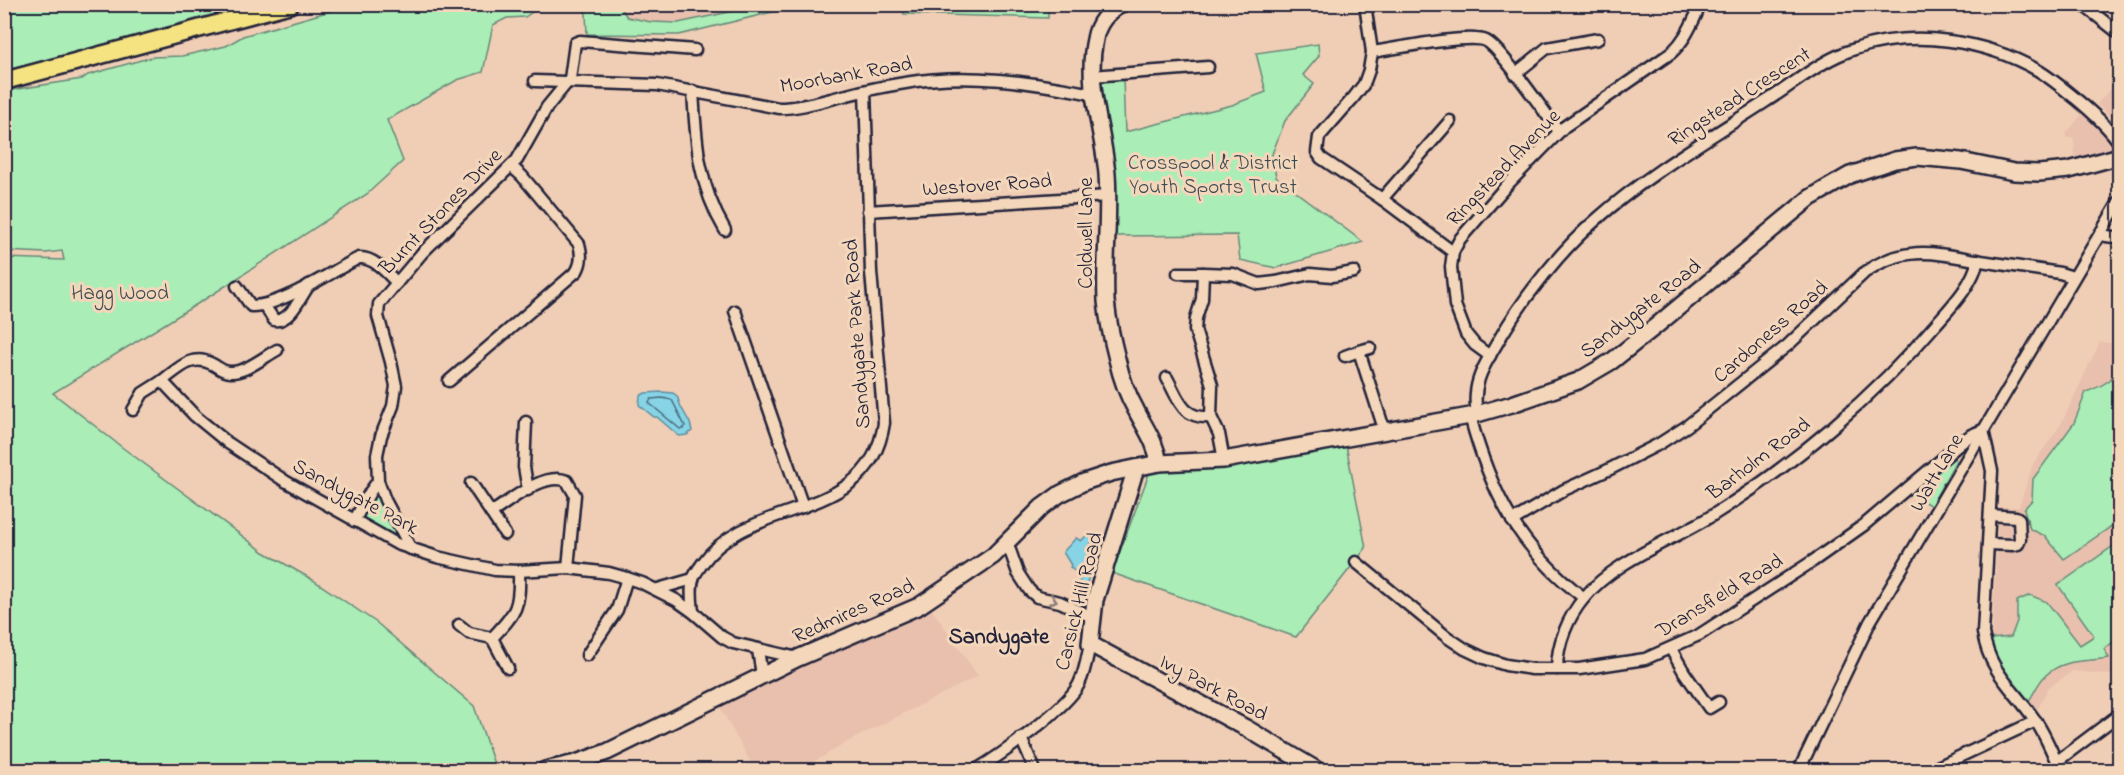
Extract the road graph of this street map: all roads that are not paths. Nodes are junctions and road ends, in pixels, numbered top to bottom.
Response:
1 (291, 4) edge
2 (1121, 4) edge
3 (1365, 4) edge
4 (2082, 4) edge
5 (1697, 13) dead end
6 (2120, 34) edge
7 (1598, 39) dead end
8 (695, 50) dead end
9 (1372, 52) junction
10 (1208, 67) dead end
11 (1515, 74) junction
12 (1092, 76) junction
13 (4, 81) edge
14 (535, 81) dead end
15 (567, 82) junction
16 (693, 91) junction
17 (865, 91) junction
18 (1092, 94) junction
19 (1450, 121) dead end
20 (1558, 131) junction
21 (2120, 144) edge
22 (2120, 156) edge
23 (511, 166) junction
24 (1108, 196) junction
25 (1382, 199) junction
26 (2120, 200) edge
27 (868, 211) junction
28 (725, 230) dead end
29 (2100, 235) junction
30 (2120, 238) edge
31 (1453, 252) junction
32 (1978, 260) junction
33 (1354, 272) dead end
34 (1178, 273) dead end
35 (1203, 273) junction
36 (2073, 277) junction
37 (397, 283) junction
38 (310, 284) junction
39 (237, 286) dead end
40 (264, 305) junction
41 (735, 311) dead end
42 (277, 350) dead end
43 (1345, 356) dead end
44 (1490, 356) junction
45 (1167, 378) dead end
46 (162, 381) junction
47 (449, 381) dead end
48 (133, 410) dead end
49 (1473, 415) junction
50 (1211, 417) junction
51 (526, 422) dead end
52 (1983, 430) junction
53 (1385, 432) junction
54 (1224, 460) junction
55 (1159, 463) junction
56 (1136, 468) junction
57 (378, 481) junction
58 (471, 483) dead end
59 (528, 490) junction
60 (803, 507) junction
61 (491, 513) junction
62 (1990, 515) junction
63 (354, 521) junction
64 (1512, 521) junction
65 (505, 534) dead end
66 (1007, 542) junction
67 (1989, 544) junction
68 (411, 549) junction
69 (1356, 562) dead end
70 (568, 568) junction
71 (519, 571) junction
72 (627, 578) junction
73 (693, 579) junction
74 (658, 590) junction
75 (1584, 598) junction
76 (693, 612) junction
77 (1092, 617) junction
78 (459, 625) dead end
79 (492, 638) junction
80 (1090, 644) junction
81 (1671, 649) junction
82 (758, 650) junction
83 (587, 655) dead end
84 (798, 658) junction
85 (508, 668) dead end
86 (1557, 669) junction
87 (762, 675) junction
88 (1719, 702) dead end
89 (2120, 714) edge
90 (2036, 721) junction
91 (1021, 738) junction
92 (584, 761) junction
93 (2058, 766) edge
94 (545, 771) edge
95 (569, 771) edge
96 (976, 771) edge
97 (1035, 771) edge
98 (1317, 771) edge
99 (1799, 771) edge
100 (1931, 771) edge

1 - 13 main road
2 - 12 street, Coldwell Lane
3 - 9 street
4 - 6 street
5 - 20 street, Ringstead Avenue
7 - 11 street
8 - 15 street
9 - 11 street
9 - 25 street
10 - 12 street
11 - 20 street
12 - 18 street, Coldwell Lane
14 - 15 street, Moorbank Road
15 - 16 street, Moorbank Road
15 - 23 street, Burnt Stones Drive
16 - 17 street, Moorbank Road
16 - 28 street
17 - 18 street, Moorbank Road
17 - 27 street, Sandygate Park Road
18 - 24 street, Coldwell Lane
19 - 25 street
20 - 31 street, Ringstead Avenue
21 - 44 street, Ringstead Crescent
22 - 49 street, Sandygate Road
23 - 37 street, Burnt Stones Drive
23 - 47 street
24 - 27 street, Westover Road
24 - 55 street, Coldwell Lane
25 - 31 street
26 - 29 street, Watt Lane
27 - 60 street, Sandygate Park Road
29 - 30 street
29 - 36 street, Watt Lane
31 - 44 street, Ringstead Avenue
32 - 36 street, Cardoness Road
32 - 64 street, Cardoness Road
32 - 75 street, Barholm Road
33 - 35 street
34 - 35 street
35 - 50 street
36 - 52 street, Watt Lane
37 - 38 street
37 - 57 street, Burnt Stones Drive
38 - 40 street
38 - 40 street
39 - 40 street
41 - 60 street
42 - 46 street
43 - 53 street
44 - 49 street, Ringstead Crescent
45 - 50 street
46 - 48 street
46 - 63 street, Sandygate Park
49 - 53 street, Sandygate Road
49 - 64 street, Ringstead Crescent
50 - 54 street
51 - 59 street
52 - 62 street
52 - 81 street, Dransfield Road
52 - 99 street, Watt Lane
53 - 54 street, Sandygate Road
54 - 55 street, Sandygate Road
55 - 56 street, Redmires Road
56 - 66 street, Redmires Road
56 - 77 street, Carsick Hill Road
57 - 63 street
57 - 68 street, Burnt Stones Drive
58 - 61 street
59 - 61 street
59 - 70 street
60 - 73 street, Sandygate Park Road
61 - 65 street
62 - 67 street
62 - 67 street
63 - 68 street, Sandygate Park
64 - 75 street, Ringstead Crescent
66 -> 77 street
66 - 84 street, Redmires Road
67 - 90 street
68 - 71 street, Sandygate Park
69 - 86 street, Dransfield Road
70 - 71 street, Sandygate Park
70 - 72 street, Sandygate Park
71 - 79 street
72 - 74 street, Sandygate Park
72 - 83 street
73 - 74 street
73 - 76 street
74 - 76 street, Sandygate Park
75 - 86 street, Barholm Road
76 - 82 street, Sandygate Park
77 - 80 street, Carsick Hill Road
78 - 79 street
79 - 85 street
80 - 91 street, Carsick Hill Road
80 - 98 street, Ivy Park Road
81 - 86 street, Dransfield Road
81 - 88 street
82 - 84 street, Sandygate Park
82 - 87 street
84 - 87 street, Redmires Road
87 - 92 street, Redmires Road
89 - 93 street
90 - 93 street
90 - 100 street
91 - 96 street, Carsick Hill Road
91 - 97 street
92 - 94 street, Redmires Road
92 - 95 street

